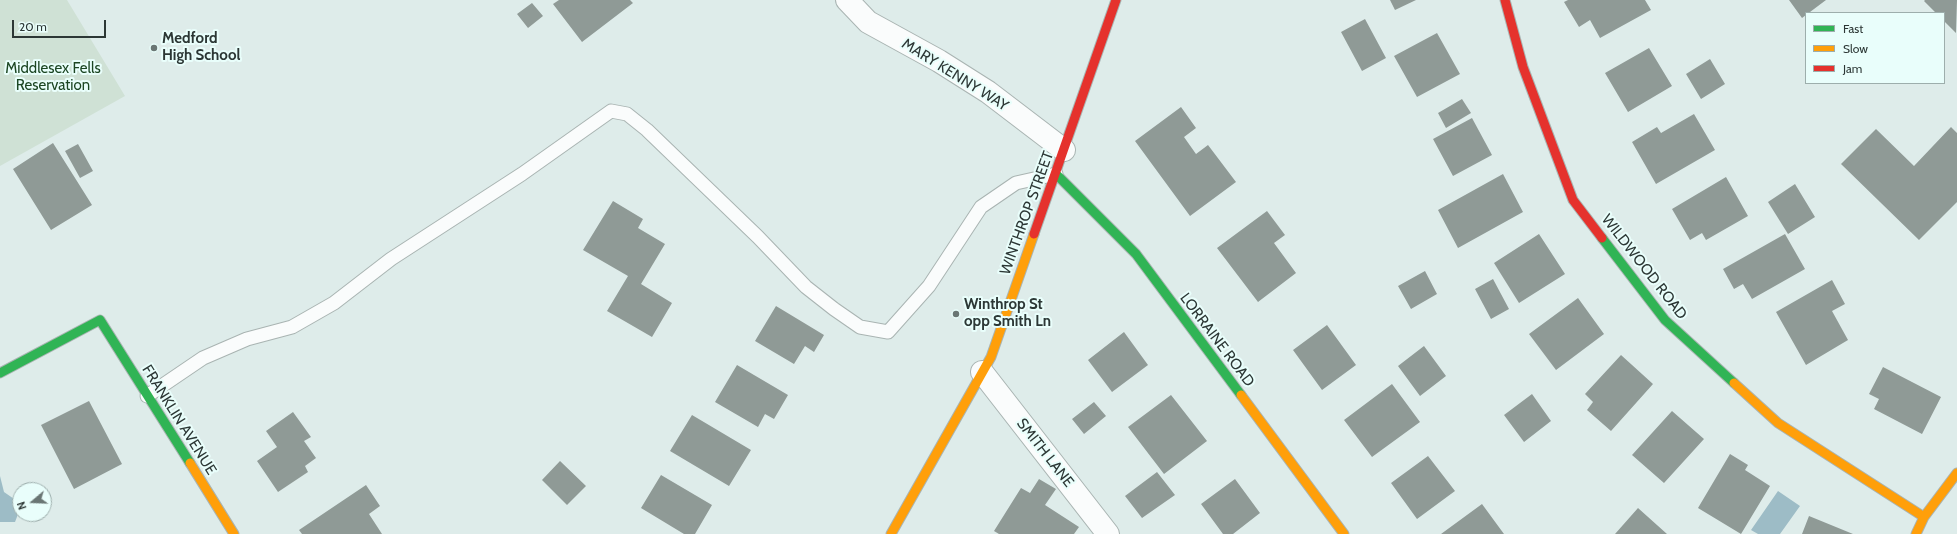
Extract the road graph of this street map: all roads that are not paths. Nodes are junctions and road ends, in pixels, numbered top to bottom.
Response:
1 (847, 0) edge
2 (1116, 0) edge
3 (1505, 0) edge
4 (1064, 150) junction
5 (1056, 174) junction
6 (982, 372) junction
7 (0, 373) edge
8 (147, 396) junction
9 (1957, 472) edge
10 (1924, 516) junction
11 (234, 534) edge
12 (890, 534) edge
13 (1108, 534) edge
14 (1344, 534) edge
15 (1916, 534) edge

1 - 4 street, MARY KENNY WAY
2 - 4 street, WINTHROP STREET
3 - 10 street, WILDWOOD ROAD
4 - 5 street, WINTHROP STREET
5 - 6 street, WINTHROP STREET
5 - 8 lane
5 - 14 street, LORRAINE ROAD
6 - 12 street, WINTHROP STREET
6 - 13 street, SMITH LANE
7 - 8 street, FRANKLIN AVENUE
8 - 11 street, FRANKLIN AVENUE
9 - 10 street
10 - 15 street

